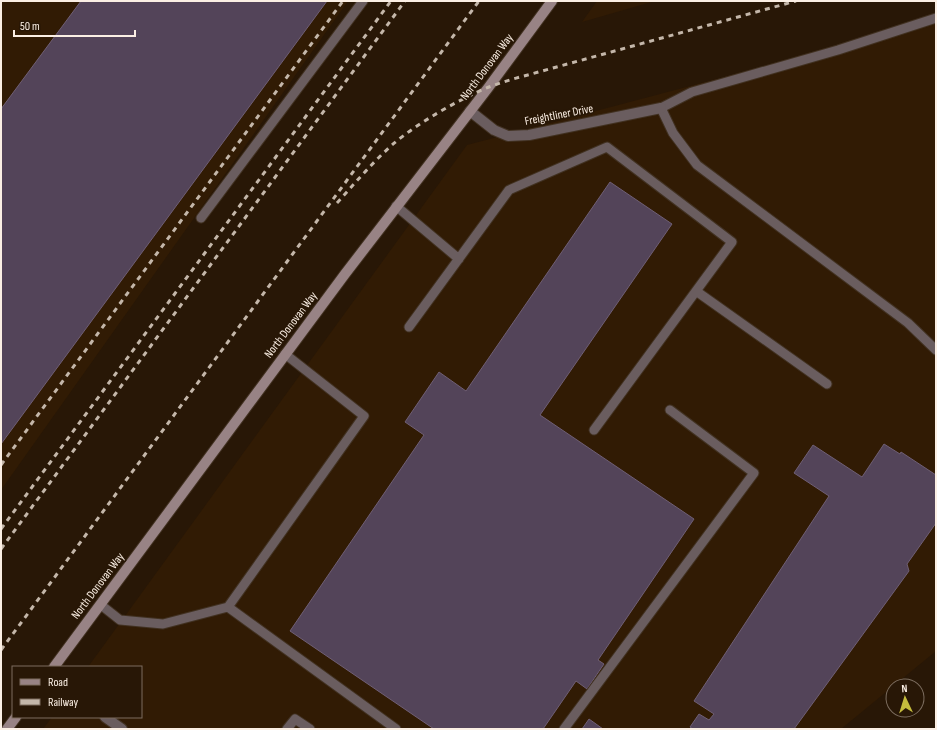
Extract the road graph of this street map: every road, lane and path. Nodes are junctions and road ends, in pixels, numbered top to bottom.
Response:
1 (363, 1) edge
2 (552, 1) edge
3 (936, 18) edge
4 (660, 108) junction
5 (470, 111) junction
6 (396, 206) junction
7 (201, 218) dead end
8 (459, 259) junction
9 (696, 291) junction
10 (409, 327) dead end
11 (936, 350) edge
12 (286, 354) junction
13 (827, 384) dead end
14 (670, 410) dead end
15 (594, 430) dead end
16 (100, 605) junction
17 (228, 607) junction
18 (55, 666) edge
19 (15, 718) edge
20 (106, 718) edge
21 (7, 729) edge
22 (122, 729) edge
23 (288, 729) edge
24 (310, 729) edge
25 (396, 729) edge
26 (564, 729) edge

1 - 7 lane
2 - 5 street, North Donovan Way
3 - 4 lane
4 - 5 street, Freightliner Drive
4 - 11 lane
5 - 6 street, North Donovan Way
6 - 8 lane
6 - 12 street, North Donovan Way
8 - 9 lane
8 - 10 lane
9 - 13 lane
9 - 15 lane
12 - 16 street, North Donovan Way
12 - 17 lane
14 - 26 lane
16 - 17 lane
16 - 18 street, North Donovan Way
17 - 25 lane
19 - 21 street
20 - 22 street
23 - 24 lane

